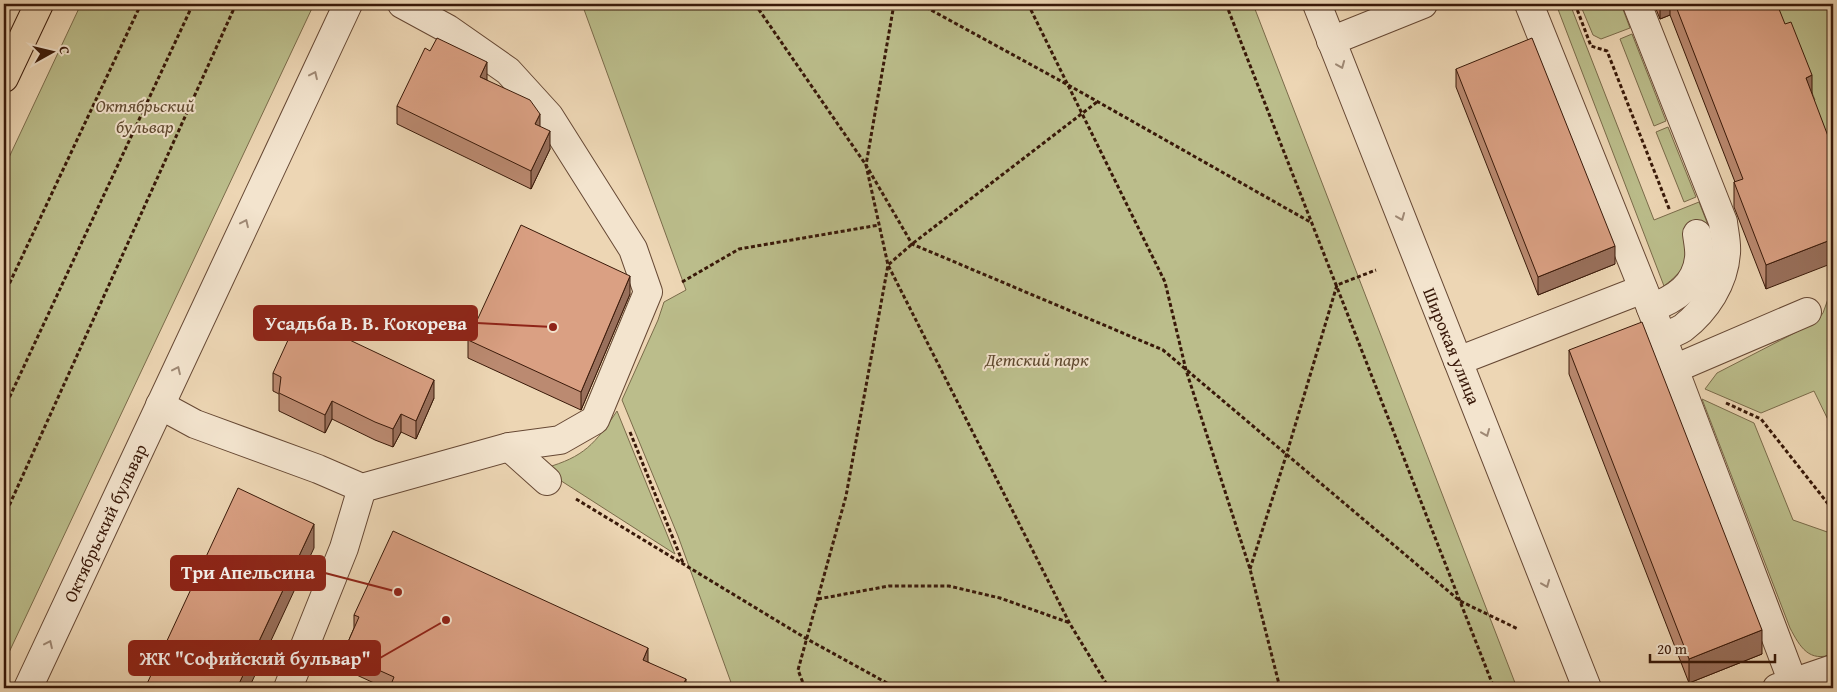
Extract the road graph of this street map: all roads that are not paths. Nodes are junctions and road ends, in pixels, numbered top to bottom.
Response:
1 (39, 4) edge
2 (348, 4) edge
3 (402, 4) edge
4 (1317, 4) edge
5 (1423, 4) edge
6 (1529, 4) edge
7 (1637, 4) edge
8 (1331, 41) junction
9 (4, 78) edge
10 (1697, 234) dead end
11 (1647, 299) junction
12 (1807, 312) dead end
13 (1662, 337) junction
14 (1458, 362) junction
15 (1677, 376) junction
16 (160, 405) junction
17 (509, 447) junction
18 (547, 481) road end
19 (362, 488) junction
20 (1833, 669) edge
21 (1788, 686) edge
22 (28, 688) edge
23 (288, 688) edge
24 (1587, 688) edge

1 - 9 main road
16 -> 2 street, Октябрьский бульвар
3 - 17 street
4 - 8 street, Широкая улица
5 - 8 street
6 - 11 street
7 - 13 street
8 -> 14 street, Широкая улица
10 - 11 street
11 - 13 street
11 - 14 street
12 - 15 street
13 - 15 street
14 -> 24 street, Широкая улица
15 - 21 street
16 - 19 street
22 -> 16 street, Октябрьский бульвар
17 - 18 street
17 - 19 street
19 - 23 street
20 - 21 street

